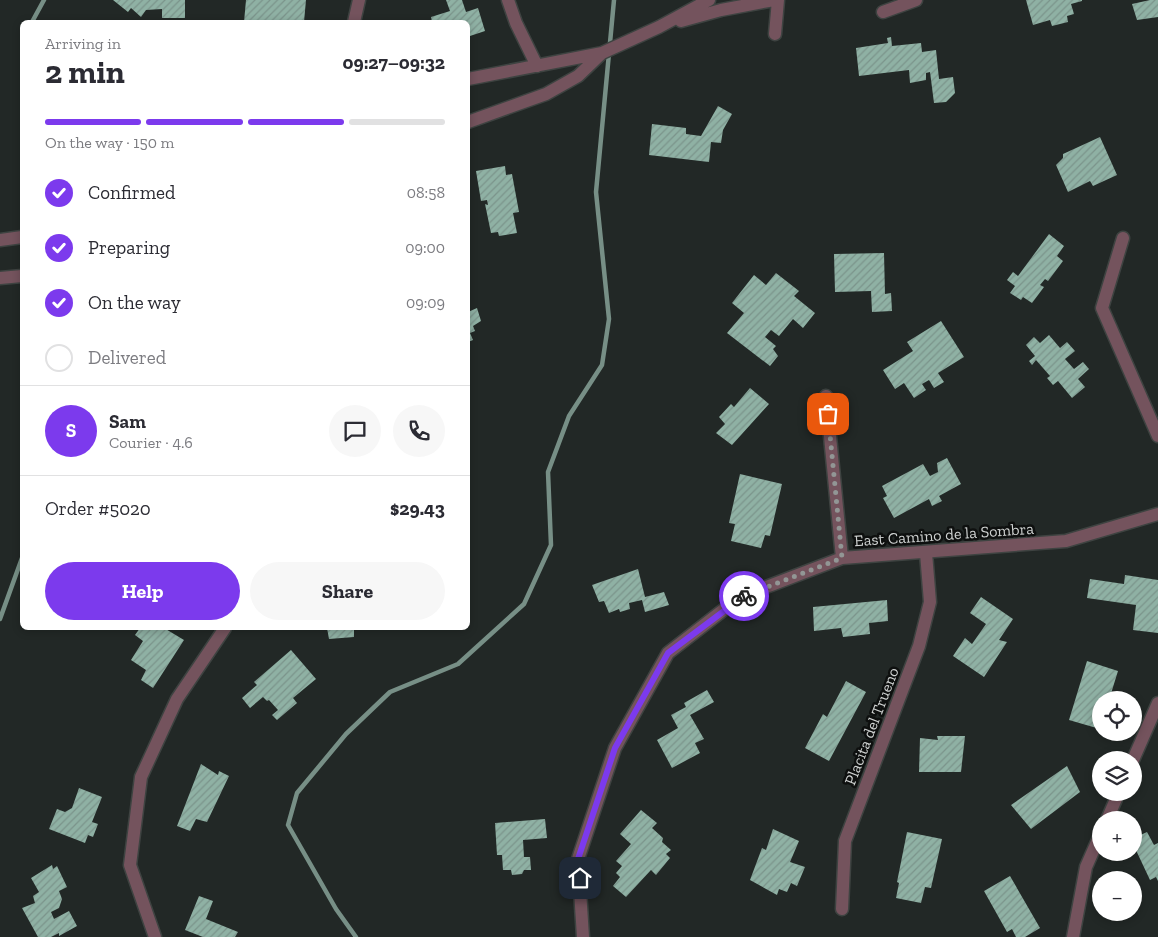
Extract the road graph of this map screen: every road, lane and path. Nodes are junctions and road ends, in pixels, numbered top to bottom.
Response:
1 (359, 0) edge
2 (508, 0) edge
3 (709, 0) edge
4 (774, 0) edge
5 (778, 0) edge
6 (916, 0) edge
7 (883, 12) dead end
8 (354, 20) edge
9 (659, 27) junction
10 (775, 34) dead end
11 (602, 53) junction
12 (536, 66) junction
13 (470, 79) edge
14 (470, 121) edge
15 (20, 237) edge
16 (1123, 238) dead end
17 (0, 240) edge
18 (20, 276) edge
19 (0, 278) edge
20 (826, 396) dead end
21 (1158, 436) edge
22 (1158, 514) edge
23 (926, 553) junction
24 (842, 558) junction
25 (224, 630) edge
26 (1158, 703) edge
27 (1137, 751) edge
28 (1092, 853) edge
29 (842, 910) dead end
30 (155, 937) edge
31 (583, 937) edge
32 (1073, 937) edge

1 - 8 street
2 - 12 street
3 - 9 street
4 - 9 street
5 - 10 street
6 - 7 street
9 - 11 street
11 - 12 street
11 - 14 street
12 - 13 street
15 - 17 street
16 - 21 street
18 - 19 street
20 - 24 street
22 - 23 street, East Camino de la Sombra
23 - 24 street, East Camino de la Sombra
23 - 29 street, Placita del Trueno
24 - 31 street, East Camino de la Sombra
25 - 30 street
26 - 27 street
28 - 32 street

